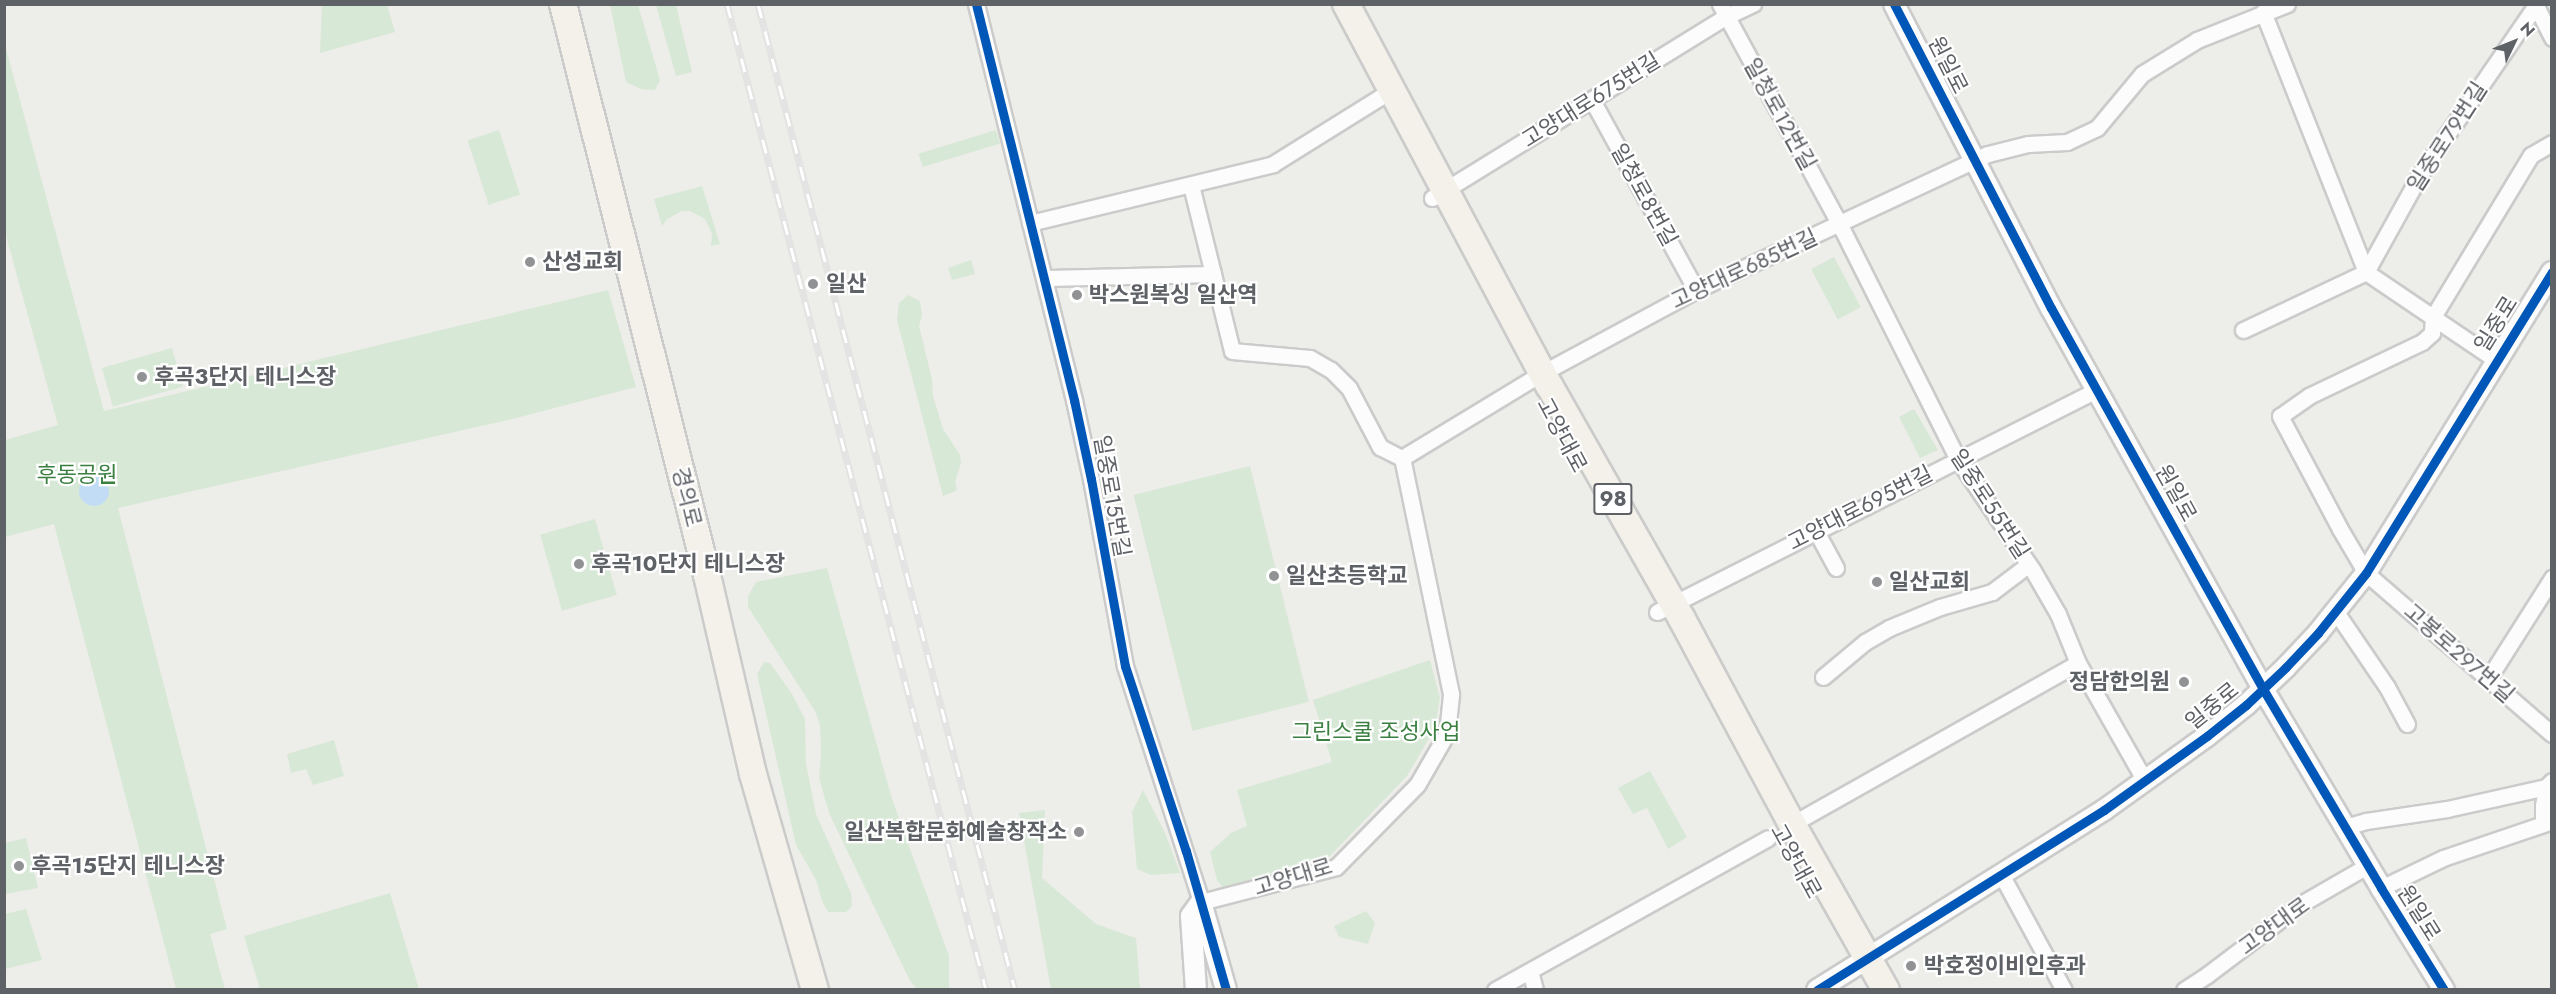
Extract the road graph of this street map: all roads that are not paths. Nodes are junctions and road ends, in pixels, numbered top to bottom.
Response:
1 (547, 4) edge
2 (563, 4) edge
3 (976, 4) edge
4 (1331, 4) edge
5 (1346, 4) edge
6 (1753, 4) edge
7 (1894, 4) edge
8 (2287, 4) edge
9 (2535, 5) edge
10 (1724, 10) edge
11 (2263, 12) junction
12 (2552, 38) edge
13 (1387, 95) junction
14 (1592, 100) junction
15 (2552, 143) edge
16 (1974, 160) junction
17 (1191, 185) junction
18 (1439, 194) junction
19 (1030, 224) junction
20 (1840, 225) junction
21 (2366, 272) junction
22 (1213, 274) junction
23 (1044, 278) junction
24 (2550, 279) edge
25 (1695, 290) junction
26 (2433, 317) junction
27 (2243, 330) dead end
28 (2496, 360) junction
29 (1531, 379) junction
30 (2096, 390) junction
31 (1402, 458) junction
32 (1957, 458) junction
33 (1816, 531) junction
34 (2029, 564) junction
35 (1836, 568) dead end
36 (2366, 573) junction
37 (2552, 578) edge
38 (1665, 608) junction
39 (2336, 612) junction
40 (2078, 663) junction
41 (1823, 677) dead end
42 (2488, 679) junction
43 (2263, 689) junction
44 (2407, 724) dead end
45 (2552, 734) edge
46 (2145, 781) junction
47 (2549, 784) edge
48 (2547, 822) edge
49 (1792, 824) junction
50 (2344, 827) junction
51 (1768, 838) dead end
52 (2367, 866) junction
53 (2002, 876) junction
54 (2381, 888) junction
55 (1201, 902) junction
56 (1862, 962) junction
57 (1530, 972) junction
58 (797, 990) edge
59 (815, 990) edge
60 (1196, 990) edge
61 (1226, 990) edge
62 (1495, 990) edge
63 (1535, 990) edge
64 (1817, 990) edge
65 (1867, 990) edge
66 (1887, 990) edge
67 (2064, 990) edge
68 (2184, 990) edge
69 (2444, 990) edge

1 - 58 main road, 경의로
2 - 59 main road, 경의로
3 - 19 street, 일중로15번길
4 - 13 main road, 고양대로 / 98
5 - 13 main road, 고양대로 / 98
6 - 10 street, 고양대로675번길
7 - 16 street, 원일로
8 - 11 street, 고양대로685번길
9 - 12 street
9 - 21 street, 일중로79번길
10 - 14 street, 고양대로675번길
10 - 20 street, 일청로12번길
11 - 16 street, 고양대로685번길
11 - 21 street
13 - 17 street
13 - 18 main road, 고양대로 / 98
14 - 18 street, 고양대로675번길
14 - 25 street, 일청로8번길
15 - 26 street
16 - 20 street, 고양대로685번길
16 - 30 street, 원일로
17 - 19 street
17 - 22 street
18 - 29 main road, 고양대로 / 98
19 - 23 street, 일중로15번길
20 - 25 street, 고양대로685번길
20 - 32 street, 일중로55번길
21 - 26 street
21 - 27 street
22 - 23 street
22 - 31 street
23 - 55 street, 일중로15번길
24 - 28 street, 일중로
25 - 29 street, 고양대로685번길
26 - 28 street
26 - 36 street
28 - 36 street, 일중로
29 - 31 street, 고양대로
29 - 38 main road, 고양대로 / 98
30 - 32 street, 고양대로695번길
30 - 43 street, 원일로
31 - 55 street, 고양대로
32 - 33 street, 고양대로695번길
32 - 34 street, 일중로55번길
33 - 35 street
33 - 38 street, 고양대로695번길
34 - 40 street, 일중로55번길
34 - 41 street
36 - 39 street, 일중로
36 - 42 street, 고봉로297번길
37 - 42 street
38 - 49 main road, 고양대로 / 98
38 - 56 main road, 고양대로 / 98
39 - 43 street, 일중로
39 - 44 street
40 - 46 street, 일중로55번길
40 - 49 street, 고양대로
42 - 45 street, 고봉로297번길
43 - 46 street, 일중로
43 - 50 street, 원일로
46 - 53 street, 일중로
47 - 48 street
47 - 50 street
48 - 54 street, 원일로
49 - 56 main road, 고양대로 / 98
50 - 52 street, 원일로
51 - 57 street, 고양대로
52 - 54 street, 원일로
52 - 68 street, 고양대로
53 - 56 street, 일중로
53 - 67 street
54 - 69 street, 원일로
55 - 60 street
55 - 61 street, 일중로15번길
56 - 64 street, 일중로
56 - 65 main road, 고양대로 / 98
56 - 66 main road, 고양대로 / 98
57 - 62 street, 고양대로
57 - 63 street

